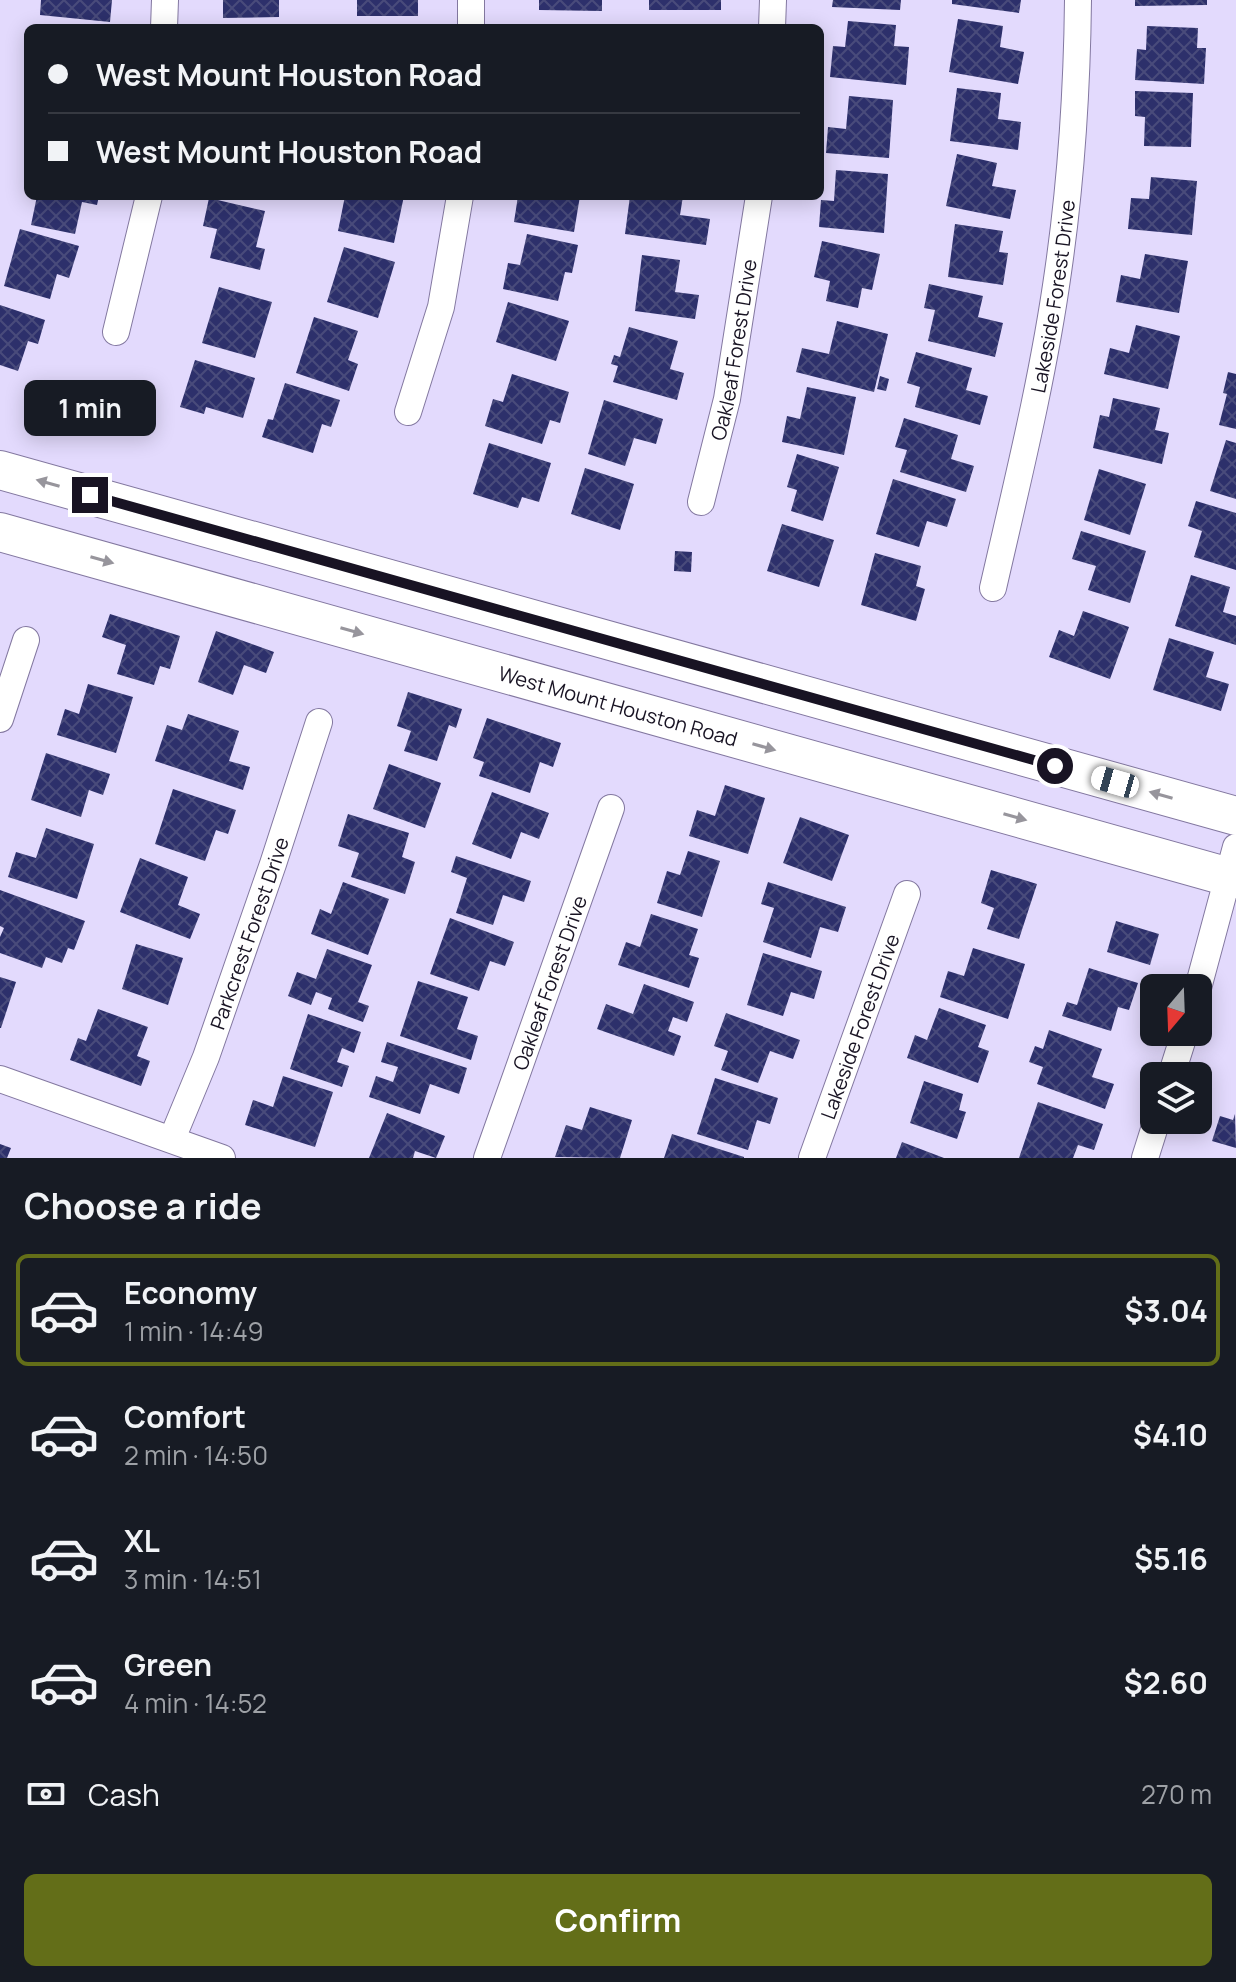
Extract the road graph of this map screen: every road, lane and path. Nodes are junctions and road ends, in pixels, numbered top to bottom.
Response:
1 (165, 0) edge
2 (471, 0) edge
3 (773, 0) edge
4 (1078, 0) edge
5 (164, 24) edge
6 (471, 24) edge
7 (772, 24) edge
8 (148, 200) edge
9 (459, 200) edge
10 (758, 200) edge
11 (116, 332) dead end
12 (408, 412) dead end
13 (0, 470) edge
14 (701, 502) dead end
15 (0, 532) edge
16 (993, 588) dead end
17 (26, 640) dead end
18 (0, 719) edge
19 (319, 722) dead end
20 (611, 808) dead end
21 (1236, 816) edge
22 (1233, 868) edge
23 (907, 894) dead end
24 (1202, 974) edge
25 (0, 1079) edge
26 (1153, 1134) edge
27 (172, 1139) junction
28 (222, 1158) edge
29 (487, 1158) edge
30 (812, 1158) edge
31 (1145, 1158) edge

1 - 5 street
2 - 6 street
3 - 7 street
4 - 16 street, Lakeside Forest Drive
8 - 11 street
9 - 12 street
10 - 14 street, Oakleaf Forest Drive
21 -> 13 main road
15 -> 22 main road, West Mount Houston Road
17 - 18 street
19 - 27 street, Parkcrest Forest Drive
20 - 29 street, Oakleaf Forest Drive
22 - 24 street
23 - 30 street, Lakeside Forest Drive
25 - 27 street
26 - 31 street
27 - 28 street

